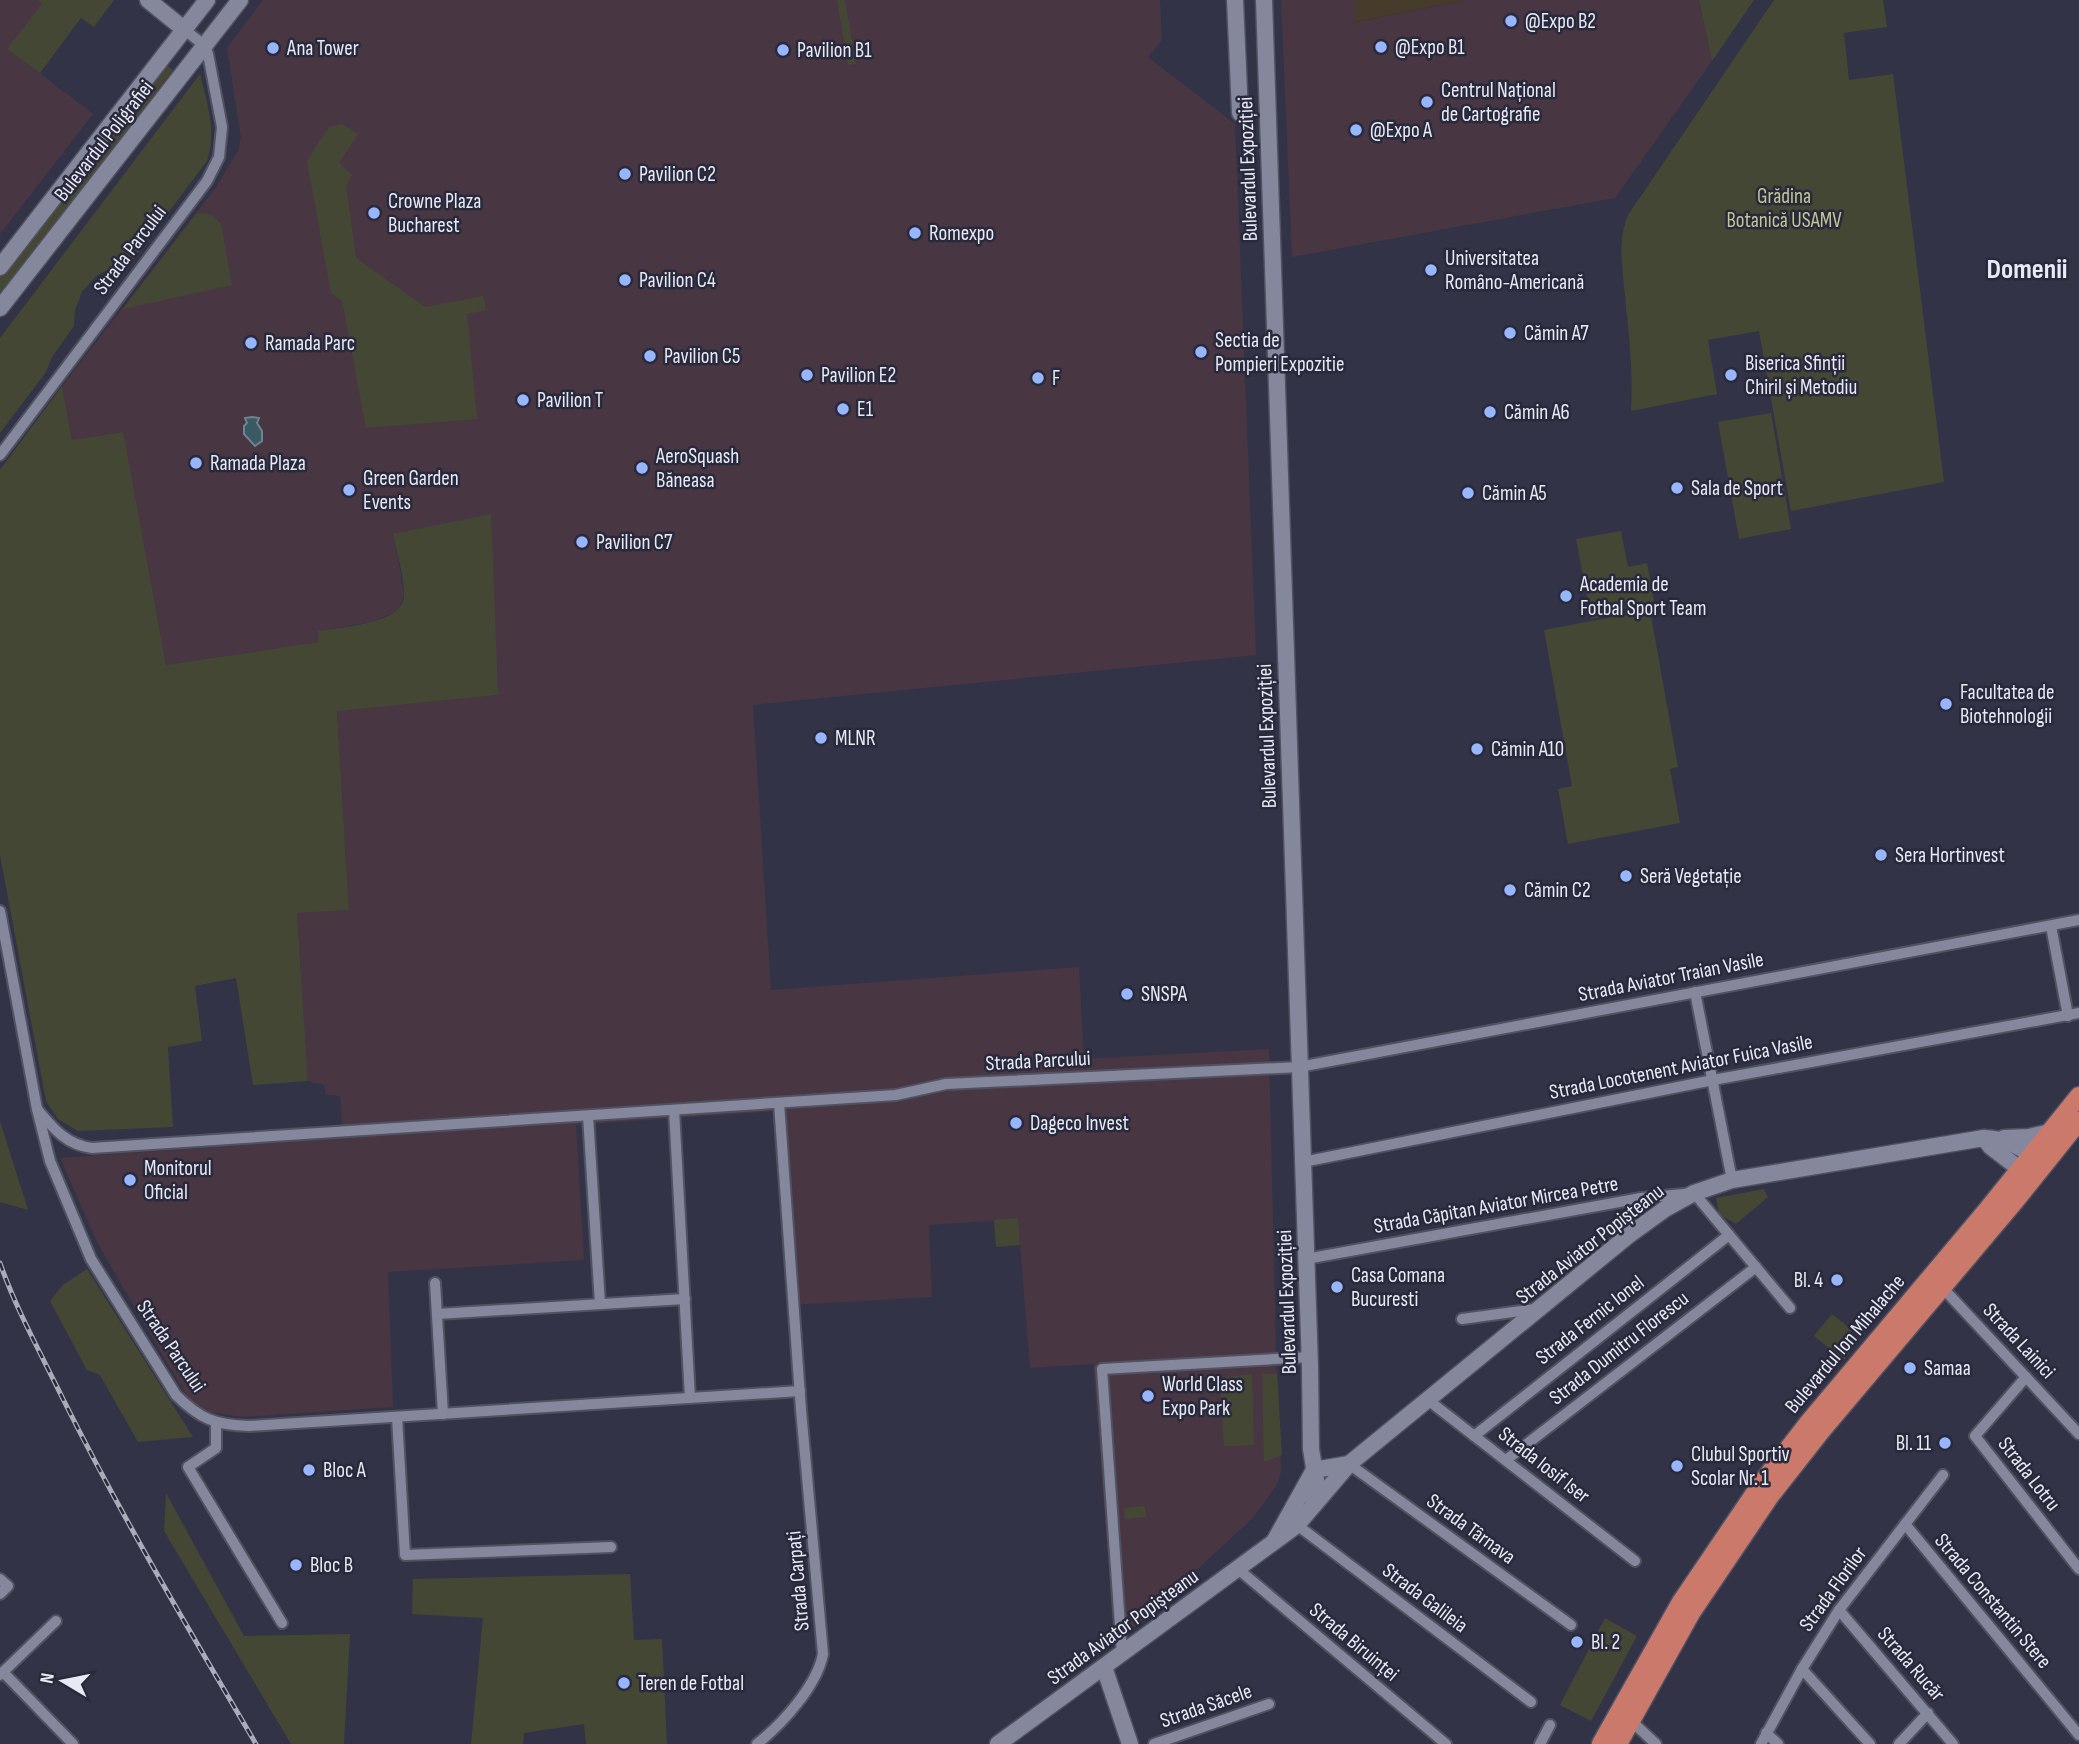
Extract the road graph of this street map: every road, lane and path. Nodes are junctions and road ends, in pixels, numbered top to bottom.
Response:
1 (148, 0) edge
2 (207, 0) edge
3 (240, 0) edge
4 (1235, 0) edge
5 (1264, 0) edge
6 (185, 30) junction
7 (205, 46) junction
8 (1240, 113) dead end
9 (0, 267) edge
10 (0, 308) edge
11 (0, 455) edge
12 (0, 911) edge
13 (2079, 920) edge
14 (2051, 926) junction
15 (1695, 992) junction
16 (2073, 1015) edge
17 (1299, 1067) junction
18 (1713, 1080) junction
19 (2079, 1096) edge
20 (779, 1103) junction
21 (37, 1109) junction
22 (674, 1110) junction
23 (588, 1116) junction
24 (2079, 1121) edge
25 (2050, 1132) junction
26 (1992, 1138) junction
27 (1303, 1162) junction
28 (2032, 1166) junction
29 (1732, 1180) junction
30 (1694, 1192) junction
31 (1729, 1235) junction
32 (1306, 1259) junction
33 (1756, 1267) junction
34 (1936, 1282) junction
35 (435, 1283) dead end
36 (685, 1299) junction
37 (600, 1304) junction
38 (1540, 1308) junction
39 (1790, 1308) dead end
40 (437, 1314) junction
41 (1462, 1319) dead end
42 (1310, 1357) junction
43 (2026, 1377) junction
44 (800, 1391) junction
45 (690, 1398) junction
46 (1428, 1400) junction
47 (443, 1414) junction
48 (397, 1417) junction
49 (216, 1423) junction
50 (2079, 1434) edge
51 (1474, 1436) junction
52 (1506, 1460) junction
53 (1349, 1464) junction
54 (1314, 1470) junction
55 (1943, 1475) dead end
56 (1336, 1481) junction
57 (1313, 1505) junction
58 (1905, 1524) junction
59 (1297, 1525) junction
60 (1273, 1544) junction
61 (611, 1547) dead end
62 (1635, 1561) dead end
63 (1238, 1569) junction
64 (2079, 1569) edge
65 (0, 1579) edge
66 (0, 1594) edge
67 (1839, 1610) junction
68 (56, 1621) dead end
69 (282, 1623) dead end
70 (1571, 1625) dead end
71 (1122, 1654) junction
72 (1104, 1667) junction
73 (1802, 1669) junction
74 (2, 1674) edge
75 (1531, 1702) dead end
76 (1269, 1704) dead end
77 (1928, 1713) junction
78 (1625, 1716) junction
79 (1550, 1726) dead end
80 (1766, 1733) junction
81 (2079, 1735) edge
82 (73, 1744) edge
83 (757, 1744) edge
84 (998, 1744) edge
85 (1130, 1744) edge
86 (1154, 1744) edge
87 (1446, 1744) edge
88 (1540, 1744) edge
89 (1601, 1744) edge
90 (1618, 1744) edge
91 (1656, 1744) edge
92 (1760, 1744) edge
93 (1778, 1744) edge
94 (1870, 1744) edge
95 (1899, 1744) edge
96 (1954, 1744) edge

1 - 6 street
2 - 6 street, Bulevardul Poligrafiei
3 - 7 street, Bulevardul Poligrafiei
4 - 8 street, Bulevardul Expoziției
5 - 17 street, Bulevardul Expoziției
6 - 7 street
6 - 9 street, Bulevardul Poligrafiei
7 - 10 street, Bulevardul Poligrafiei
7 - 11 street, Strada Parcului
12 - 21 street, Strada Parcului
13 - 14 street, Strada Aviator Traian Vasile
14 - 15 street, Strada Aviator Traian Vasile
14 - 16 street
15 - 17 street, Strada Aviator Traian Vasile
15 - 18 street
16 - 18 street, Strada Locotenent Aviator Fuica Vasile
17 - 20 street, Strada Parcului
17 - 27 street, Bulevardul Expoziției
18 - 27 street, Strada Locotenent Aviator Fuica Vasile
18 - 29 street
19 - 25 main road, Bulevardul Ion Mihalache
20 - 22 street, Strada Parcului
20 - 44 street
21 - 23 street, Strada Parcului
21 - 49 street, Strada Parcului
22 - 23 street, Strada Parcului
22 - 36 street
23 - 37 street
24 - 28 main road, Bulevardul Ion Mihalache
25 - 26 street, Strada Aviator Popișteanu
25 - 28 main road, Bulevardul Ion Mihalache
26 - 28 street
26 - 29 street, Strada Aviator Popișteanu
27 - 32 street, Bulevardul Expoziției
28 - 34 main road, Bulevardul Ion Mihalache
29 - 30 street, Strada Aviator Popișteanu
30 - 31 street
30 - 32 street, Strada Căpitan Aviator Mircea Petre
30 - 38 street, Strada Aviator Popișteanu
31 - 33 street
31 - 51 street, Strada Fernic Ionel
32 - 42 street, Bulevardul Expoziției
33 - 39 street
33 - 52 street, Strada Dumitru Florescu
34 - 43 street, Strada Lainici
34 - 78 main road, Bulevardul Ion Mihalache
35 - 40 street
36 - 37 street
36 - 45 street
37 - 40 street
38 - 41 street
38 - 46 street, Strada Aviator Popișteanu
40 - 47 street
42 - 54 street, Bulevardul Expoziției
42 - 71 street
43 - 50 street, Strada Lainici
43 - 64 street, Strada Lotru
44 - 45 street, Strada Parcului
44 - 83 street, Strada Carpați
45 - 47 street, Strada Parcului
46 - 51 street, Strada Iosif Iser
46 - 53 street, Strada Aviator Popișteanu
47 - 48 street, Strada Parcului
48 - 49 street, Strada Parcului
48 - 61 street
49 - 69 street
51 - 52 street, Strada Iosif Iser
52 - 62 street, Strada Iosif Iser
53 - 54 street, Strada Aviator Popișteanu
53 - 56 street, Strada Aviator Popișteanu
53 - 70 street, Strada Târnava
54 - 56 street
54 - 57 street, Bulevardul Expoziției
54 - 60 street, Strada Aviator Popișteanu
55 - 58 street, Strada Florilor
56 - 57 street, Strada Aviator Popișteanu
57 - 59 street, Strada Aviator Popișteanu
58 - 67 street, Strada Florilor
58 - 81 street, Strada Constantin Stere
59 - 60 street, Strada Aviator Popișteanu
59 - 75 street, Strada Galileia
60 - 63 street, Strada Aviator Popișteanu
63 - 71 street, Strada Aviator Popișteanu
63 - 87 street, Strada Biruinței
65 - 66 street
67 - 73 street, Strada Florilor
67 - 77 street, Strada Rucăr
68 - 74 street
71 - 72 street, Strada Aviator Popișteanu
72 - 84 street, Strada Aviator Popișteanu
72 - 85 street
73 - 80 street, Strada Florilor
73 - 94 street
74 - 82 street
76 - 86 street, Strada Săcele
77 - 95 street
77 - 96 street, Strada Rucăr
78 - 89 main road, Bulevardul Ion Mihalache
78 - 90 main road, Bulevardul Ion Mihalache
78 - 91 street
79 - 88 street
80 - 92 street, Strada Florilor
80 - 93 street

